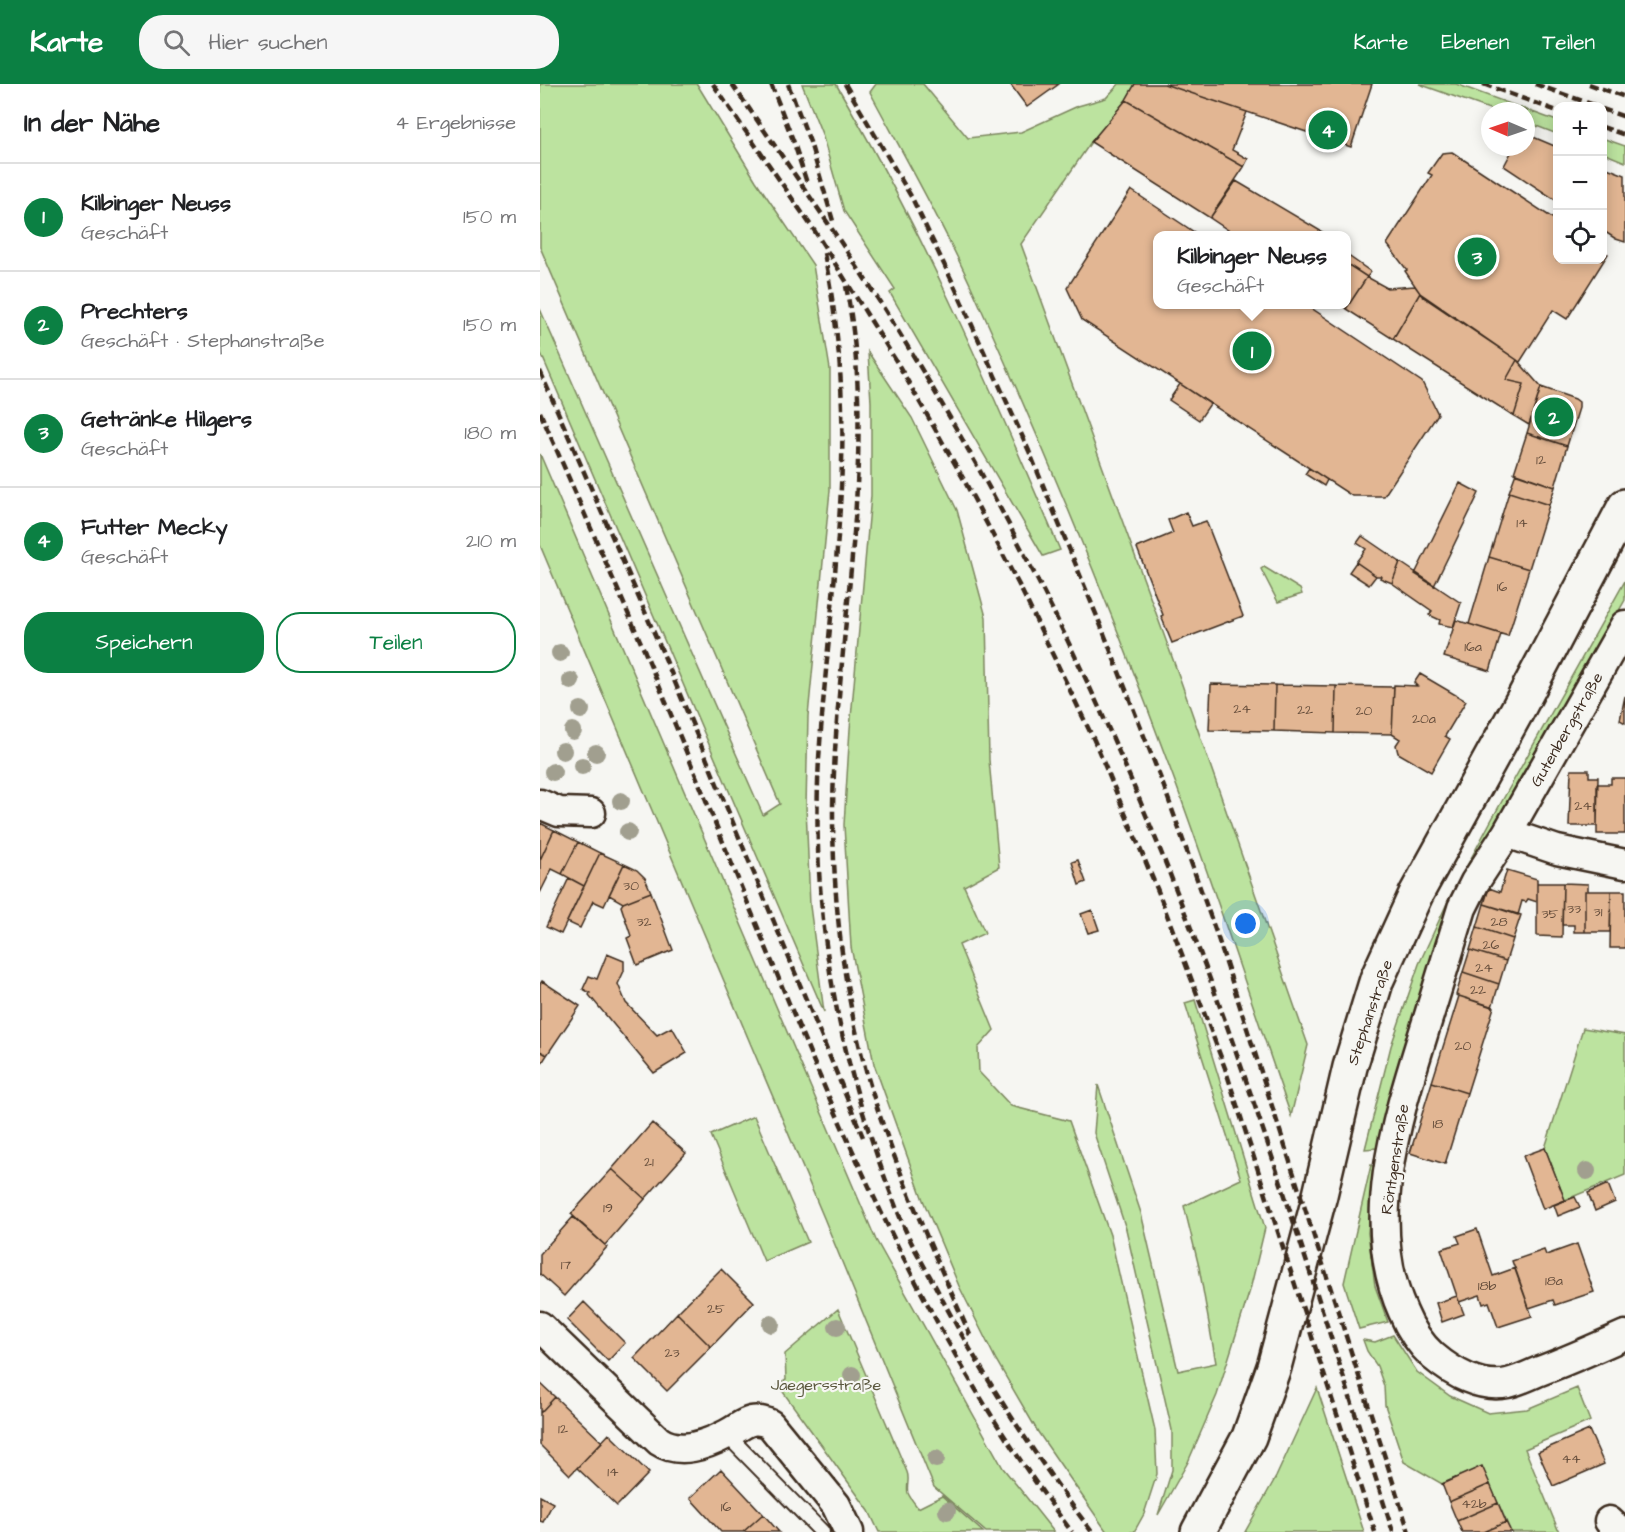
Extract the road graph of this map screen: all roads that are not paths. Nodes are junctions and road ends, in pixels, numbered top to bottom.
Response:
1 (1622, 516) edge
2 (1625, 625) edge
3 (540, 804) edge
4 (591, 813) dead end
5 (1507, 833) junction
6 (1625, 864) edge
7 (540, 1326) edge
8 (1625, 1335) edge
9 (726, 1434) junction
10 (822, 1532) edge
11 (849, 1532) edge
12 (1198, 1532) edge

1 - 12 street, Stephanstraße
2 - 5 street, Gutenbergstraße
3 - 4 street
5 - 6 street
5 - 8 street, Röntgenstraße
7 - 9 street
9 - 10 lane
9 - 11 street

